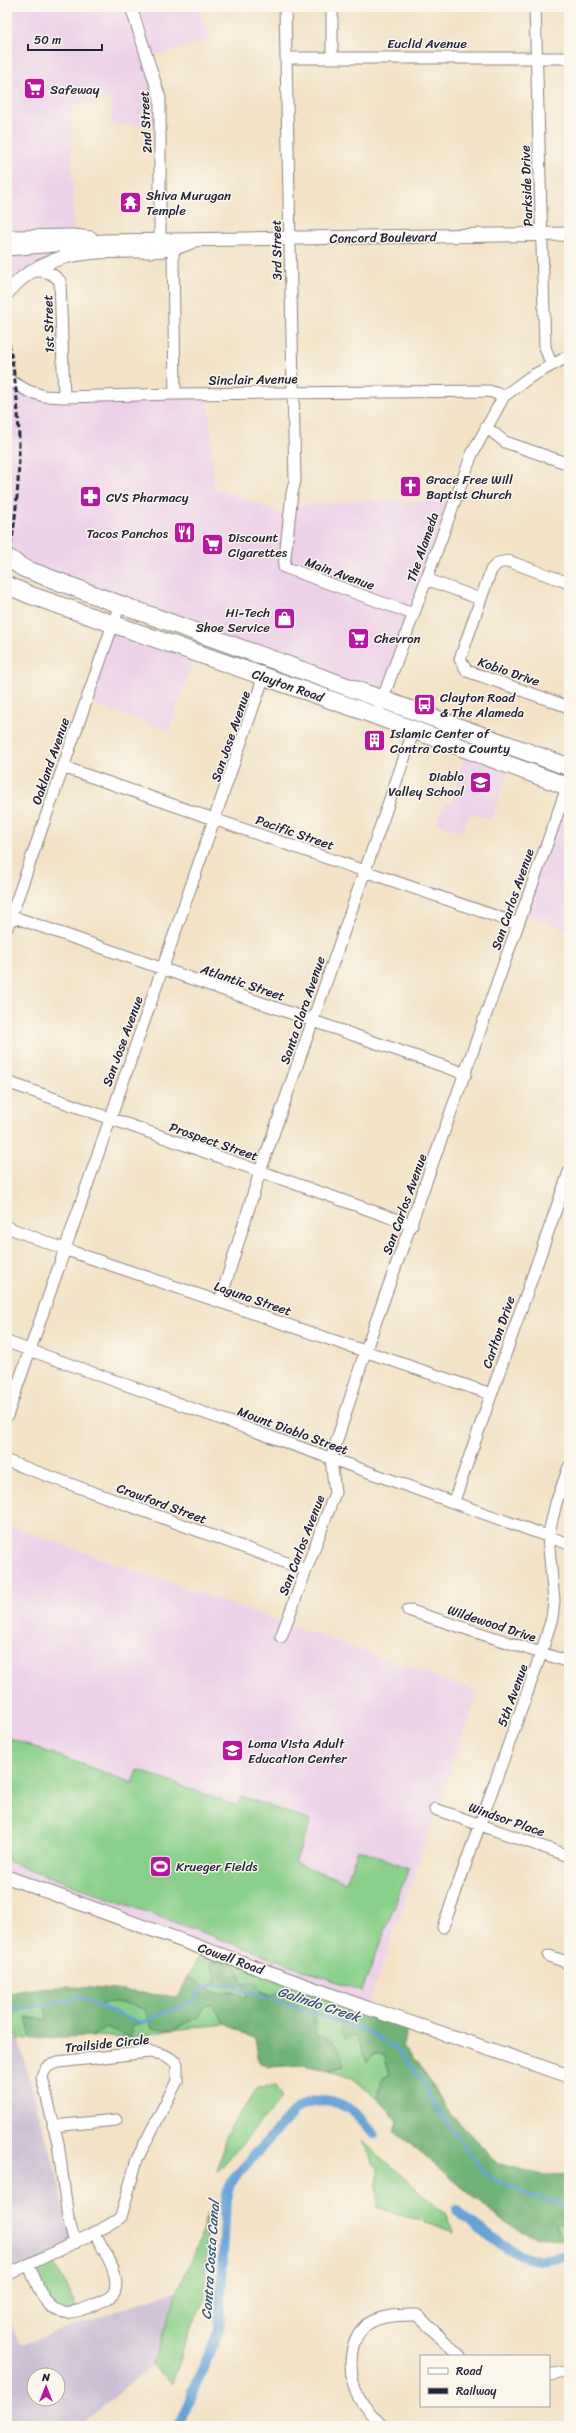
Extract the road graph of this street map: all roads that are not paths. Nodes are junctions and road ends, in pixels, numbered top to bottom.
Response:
1 (131, 7) edge
2 (285, 7) edge
3 (332, 7) edge
4 (535, 7) edge
5 (332, 57) junction
6 (536, 57) junction
7 (286, 58) junction
8 (569, 58) edge
9 (569, 234) edge
10 (541, 235) junction
11 (7, 237) edge
12 (198, 239) junction
13 (290, 239) junction
14 (160, 240) junction
15 (105, 241) junction
16 (7, 249) edge
17 (172, 250) junction
18 (33, 271) junction
19 (7, 293) edge
20 (569, 356) edge
21 (551, 364) junction
22 (7, 379) edge
23 (293, 392) junction
24 (175, 394) junction
25 (504, 396) junction
26 (64, 397) junction
27 (486, 428) junction
28 (569, 464) edge
29 (292, 493) joint
30 (7, 557) edge
31 (426, 579) junction
32 (569, 583) edge
33 (7, 585) edge
34 (480, 599) junction
35 (120, 604) junction
36 (413, 614) junction
37 (113, 624) junction
38 (264, 676) junction
39 (382, 698) junction
40 (569, 707) edge
41 (376, 716) junction
42 (414, 730) junction
43 (63, 766) junction
44 (569, 766) edge
45 (568, 785) edge
46 (216, 820) junction
47 (366, 871) junction
48 (11, 916) junction
49 (518, 924) junction
50 (7, 928) edge
51 (163, 969) junction
52 (312, 1022) junction
53 (466, 1074) junction
54 (7, 1082) edge
55 (109, 1119) junction
56 (260, 1172) junction
57 (569, 1172) edge
58 (412, 1225) junction
59 (7, 1227) edge
60 (64, 1249) junction
61 (220, 1301) junction
62 (7, 1342) edge
63 (29, 1350) junction
64 (365, 1352) junction
65 (491, 1394) junction
66 (7, 1416) edge
67 (331, 1459) junction
68 (7, 1461) edge
69 (569, 1467) edge
70 (454, 1501) junction
71 (548, 1537) junction
72 (569, 1544) edge
73 (306, 1570) junction
74 (408, 1610) dead end
75 (281, 1637) dead end
76 (541, 1654) junction
77 (569, 1662) edge
78 (435, 1809) dead end
79 (480, 1825) junction
80 (569, 1856) edge
81 (7, 1877) edge
82 (443, 1927) dead end
83 (549, 1956) dead end
84 (569, 1963) edge
85 (569, 2076) edge
86 (116, 2120) dead end
87 (53, 2126) junction
88 (94, 2232) junction
89 (75, 2242) junction
90 (29, 2264) junction
91 (7, 2275) edge
92 (459, 2355) edge
93 (569, 2372) edge
94 (550, 2375) edge
95 (382, 2426) edge

1 - 14 street, 2nd Street
2 - 7 street, 3rd Street
3 - 5 street
4 - 6 street, Parkside Drive
5 - 6 street, Euclid Avenue
5 - 7 street, Euclid Avenue
6 - 8 street, Euclid Avenue
6 - 10 street, Parkside Drive
7 - 13 street, 3rd Street
9 - 10 street, Concord Boulevard
10 - 13 street, Concord Boulevard
10 - 21 street, Parkside Drive
11 - 15 street, Concord Boulevard
12 - 13 street, Concord Boulevard
12 - 14 street, Concord Boulevard
12 - 17 street, Concord Boulevard
13 - 23 street, 3rd Street
14 - 15 street, Concord Boulevard
15 - 16 street, Concord Boulevard
17 - 18 street, Concord Boulevard
17 - 24 street
18 - 19 street, Concord Boulevard
18 - 26 street, 1st Street
20 - 21 street, The Alameda
21 - 25 street, The Alameda
22 - 26 street, Sinclair Avenue
23 - 24 street, Sinclair Avenue
23 - 25 street, Sinclair Avenue
23 - 29 street, 3rd Street
24 - 26 street, Sinclair Avenue
25 - 27 street, The Alameda
27 - 28 street
27 - 31 street, The Alameda
29 - 36 street, Main Avenue
30 - 35 main road, Clayton Road
31 - 34 street
31 - 36 street, The Alameda
32 - 34 street, Kobio Drive
33 - 37 main road, Clayton Road
34 - 40 street, Kobio Drive
35 - 37 street, Oakland Avenue
35 - 39 main road, Clayton Road
36 - 39 street, The Alameda
37 - 38 main road, Clayton Road
37 - 43 street, Oakland Avenue
38 - 41 main road, Clayton Road
38 - 46 street, San Jose Avenue
39 - 41 street, The Alameda
39 - 44 main road, Clayton Road
41 - 42 main road, Clayton Road
42 - 45 main road, Clayton Road
42 - 47 street, Santa Clara Avenue
43 - 46 street, Pacific Street
43 - 48 street, Oakland Avenue
45 - 49 street, San Carlos Avenue
46 - 47 street, Pacific Street
46 - 51 street, San Jose Avenue
47 - 49 street, Pacific Street
47 - 52 street, Santa Clara Avenue
48 - 50 street, Oakland Avenue
48 - 51 street, Atlantic Street
49 - 53 street, San Carlos Avenue
51 - 52 street, Atlantic Street
51 - 55 street, San Jose Avenue
52 - 53 street, Atlantic Street
52 - 56 street, Santa Clara Avenue
53 - 58 street, San Carlos Avenue
54 - 55 street, Prospect Street
55 - 56 street, Prospect Street
55 - 60 street, San Jose Avenue
56 - 58 street, Prospect Street
56 - 61 street, Santa Clara Avenue
57 - 65 street, Carlton Drive
58 - 64 street, San Carlos Avenue
59 - 60 street, Laguna Street
60 - 61 street, Laguna Street
60 - 63 street, San Jose Avenue
61 - 64 street, Laguna Street
62 - 63 street, Mount Diablo Street
63 - 66 street, San Jose Avenue
63 - 67 street, Mount Diablo Street
64 - 65 street, Laguna Street
64 - 67 street, San Carlos Avenue
65 - 70 street, Carlton Drive
67 - 70 street, Mount Diablo Street
67 - 73 street, San Carlos Avenue
68 - 73 street, Crawford Street
69 - 71 street, 5th Avenue
70 - 71 street, Mount Diablo Street
71 - 72 street, Mount Diablo Street
71 - 76 street, 5th Avenue
73 - 75 street, San Carlos Avenue
74 - 76 street, Wildewood Drive
76 - 77 street, Wildewood Drive
76 - 79 street, 5th Avenue
78 - 79 street, Windsor Place
79 - 80 street, Windsor Place
79 - 82 street, 5th Avenue
81 - 85 street, Cowell Road
83 - 84 street
86 - 87 street
87 - 88 street, Trailside Circle
87 - 89 street, Trailside Circle
88 - 89 street, Trailside Circle
88 - 90 street
89 - 90 street
90 - 91 street
92 - 95 street
93 - 94 street

